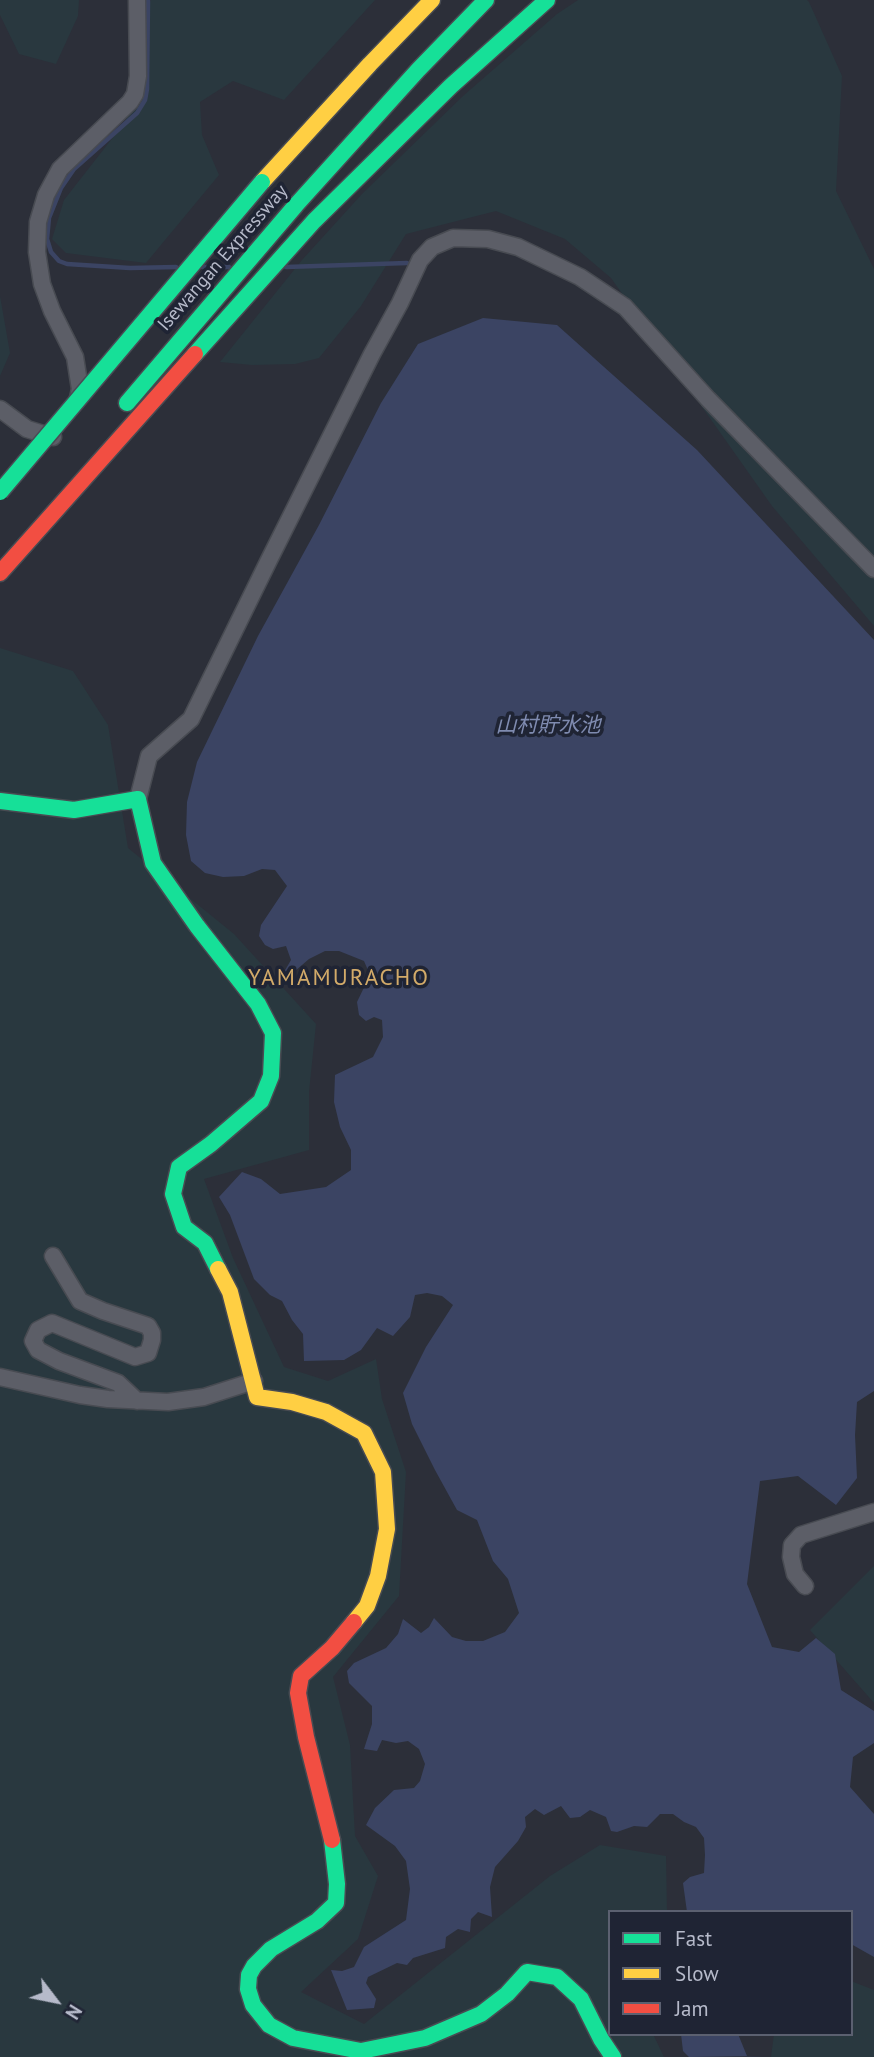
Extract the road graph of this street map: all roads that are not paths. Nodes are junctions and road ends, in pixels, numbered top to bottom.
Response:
1 (137, 0) edge
2 (414, 0) edge
3 (432, 0) edge
4 (486, 0) edge
5 (547, 0) edge
6 (262, 182) junction
7 (0, 409) edge
8 (118, 413) dead end
9 (0, 492) edge
10 (38, 507) dead end
11 (17, 543) junction
12 (0, 551) edge
13 (874, 569) edge
14 (0, 573) edge
15 (138, 799) junction
16 (0, 801) edge
17 (53, 1256) dead end
18 (0, 1377) edge
19 (254, 1381) junction
20 (137, 1401) junction
21 (874, 1512) edge
22 (805, 1586) dead end
23 (613, 2057) edge

1 - 7 street
2 - 6 main road
3 - 6 main road, Isewangan Expressway
4 - 8 main road, Isewangan Expressway
5 - 11 main road
6 - 9 main road, Isewangan Expressway, bridge
10 - 11 main road
11 - 12 main road
11 - 14 main road
13 - 15 street
15 - 16 main road
15 - 19 main road
17 - 20 street
18 - 20 street
19 - 20 street
19 - 23 main road
21 - 22 street

